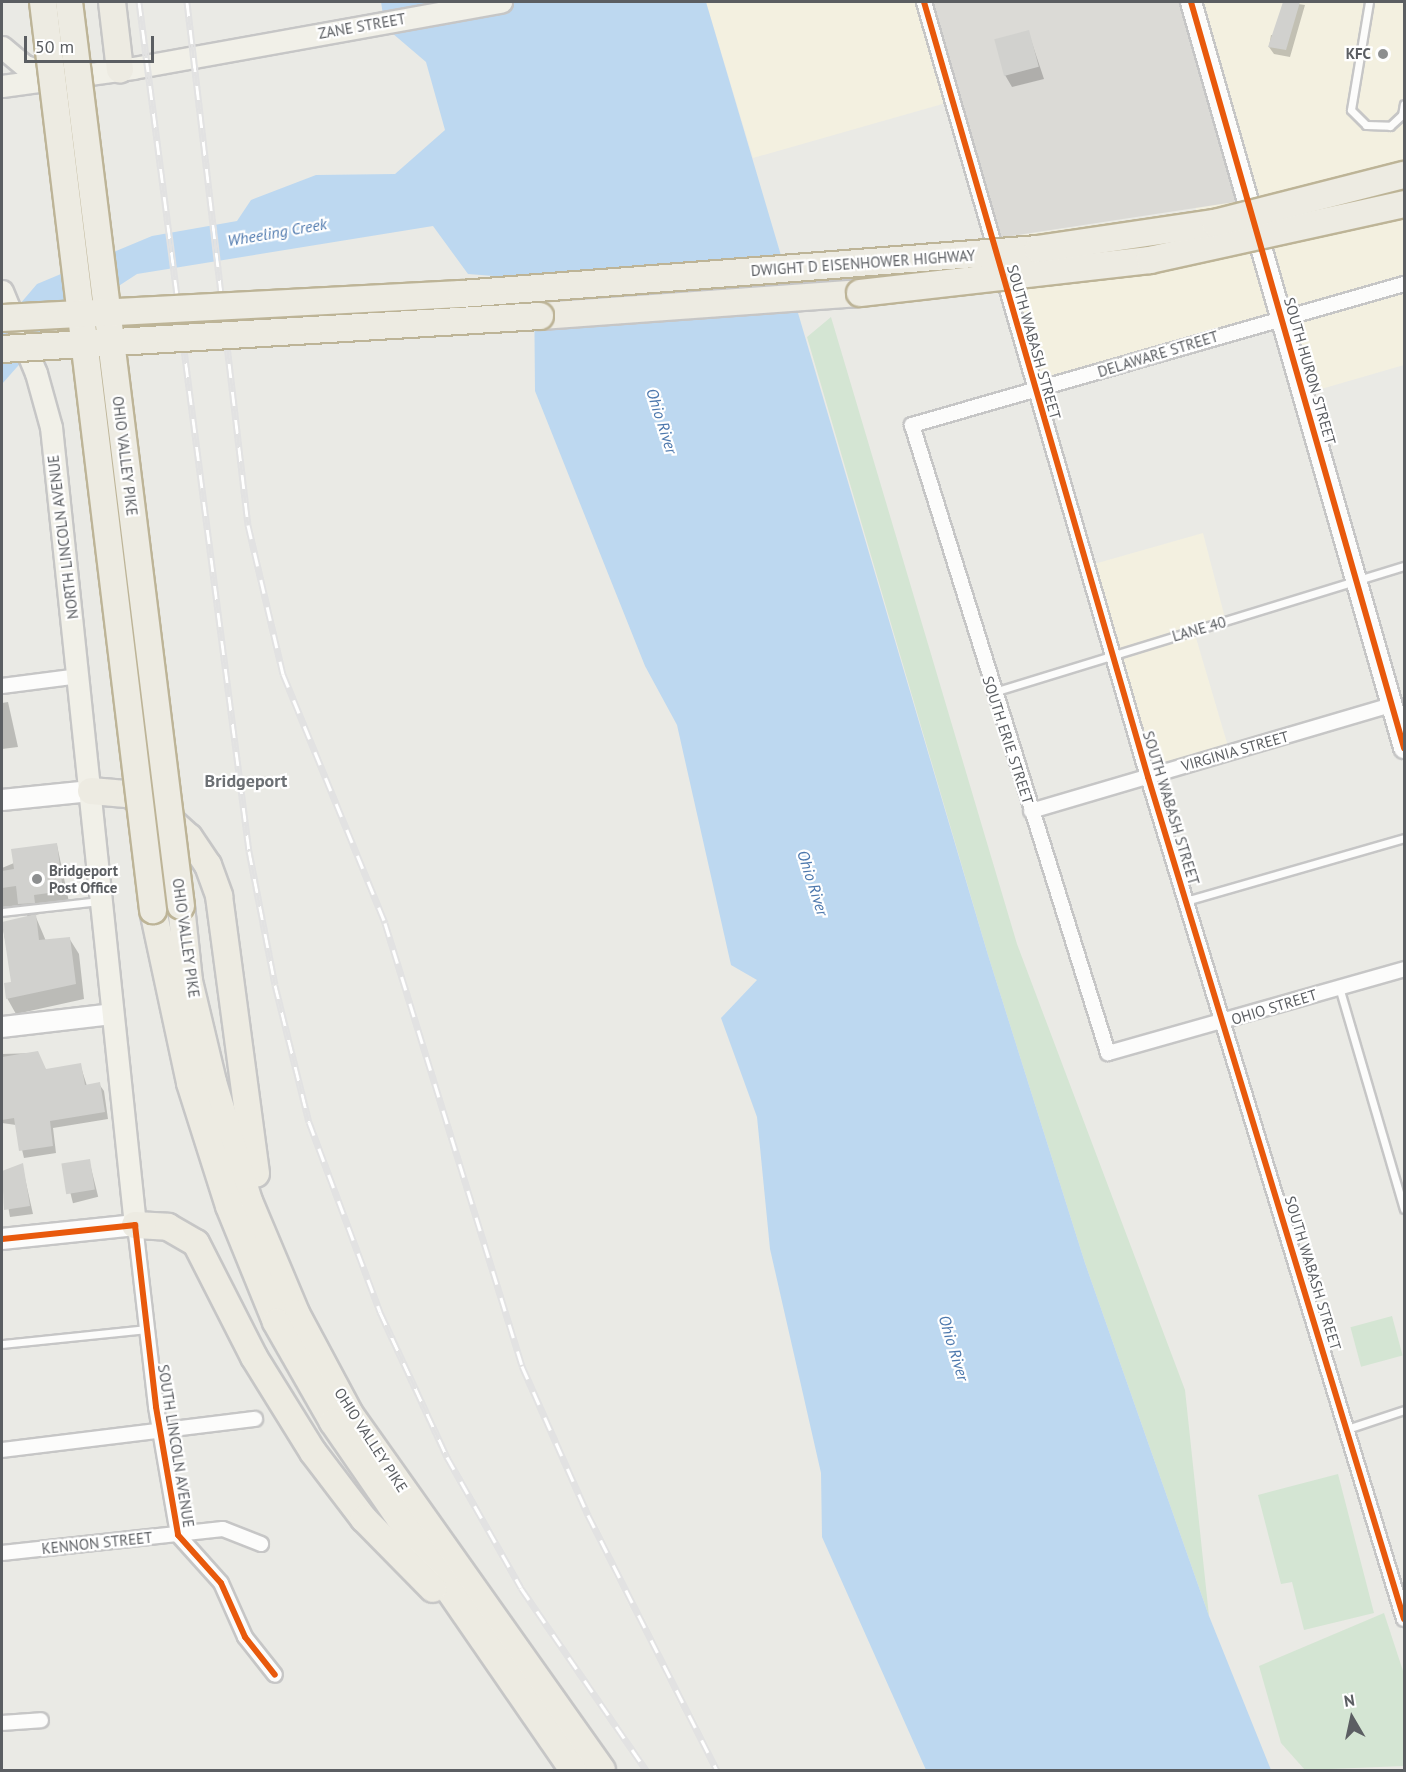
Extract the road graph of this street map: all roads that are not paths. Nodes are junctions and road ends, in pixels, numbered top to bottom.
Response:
1 (43, 2) edge
2 (69, 2) edge
3 (112, 2) edge
4 (501, 2) edge
5 (924, 2) edge
6 (1191, 2) edge
7 (1370, 2) edge
8 (2, 47) edge
9 (120, 70) junction
10 (57, 76) junction
11 (2, 86) edge
12 (1404, 104) edge
13 (1403, 115) edge
14 (1404, 176) edge
15 (1404, 204) edge
16 (1404, 284) edge
17 (2, 291) edge
18 (2, 318) edge
19 (1282, 318) junction
20 (2, 349) edge
21 (1036, 393) junction
22 (912, 425) joint
23 (1404, 566) edge
24 (1357, 581) junction
25 (1113, 654) junction
26 (79, 676) junction
27 (2, 686) edge
28 (993, 693) junction
29 (1398, 703) edge
30 (1404, 748) edge
31 (1148, 777) junction
32 (91, 790) junction
33 (2, 800) edge
34 (1031, 811) junction
35 (1404, 838) edge
36 (102, 901) junction
37 (1186, 901) junction
38 (2, 912) edge
39 (1404, 969) edge
40 (1340, 987) junction
41 (112, 1014) junction
42 (1225, 1022) junction
43 (2, 1027) edge
44 (1108, 1053) joint
45 (1404, 1209) edge
46 (135, 1225) junction
47 (2, 1239) edge
48 (296, 1313) junction
49 (146, 1329) junction
50 (2, 1344) edge
51 (1404, 1410) edge
52 (255, 1419) dead end
53 (1347, 1429) junction
54 (160, 1430) junction
55 (2, 1450) edge
56 (178, 1535) junction
57 (261, 1544) dead end
58 (2, 1553) edge
59 (1404, 1619) edge
60 (481, 1637) junction
61 (275, 1675) dead end
62 (41, 1720) dead end
63 (2, 1723) edge
64 (573, 1770) edge
65 (602, 1770) edge

1 - 60 highway, OHIO VALLEY PIKE, bridge
2 - 48 highway, OHIO VALLEY PIKE, bridge
3 - 9 highway
4 - 9 main road, ZANE STREET
5 - 21 street, SOUTH WABASH STREET
6 - 19 street, SOUTH HURON STREET
7 - 13 lane
8 - 10 main road
9 - 10 main road, ZANE STREET
10 - 11 main road, ZANE STREET
12 - 13 lane
14 - 18 highway, DWIGHT D EISENHOWER HIGHWAY, bridge
15 - 20 highway, DWIGHT D EISENHOWER HIGHWAY, bridge
16 - 19 street, DELAWARE STREET
17 - 26 main road, NORTH LINCOLN AVENUE, bridge
19 - 21 street, DELAWARE STREET
19 - 24 street, SOUTH HURON STREET
21 - 22 street, DELAWARE STREET
21 - 25 street, SOUTH WABASH STREET
22 - 28 street, SOUTH ERIE STREET
23 - 24 lane, LANE 40
24 - 25 lane, LANE 40
24 - 29 street, SOUTH HURON STREET
25 - 28 lane, LANE 40
25 - 31 street, SOUTH WABASH STREET
26 - 27 street
26 - 32 main road, NORTH LINCOLN AVENUE
28 - 34 street, SOUTH ERIE STREET
29 - 30 street, SOUTH HURON STREET
29 - 31 street, VIRGINIA STREET
31 - 34 street, VIRGINIA STREET
31 - 37 street, SOUTH WABASH STREET
32 - 33 street
32 - 36 main road, SOUTH LINCOLN AVENUE
32 - 48 highway
34 - 44 street, SOUTH ERIE STREET
35 - 37 lane
36 - 38 lane
36 - 41 main road, SOUTH LINCOLN AVENUE
37 - 42 street, SOUTH WABASH STREET
39 - 40 street, OHIO STREET
40 - 42 street, OHIO STREET
40 - 45 lane
41 - 43 street
41 - 46 main road, SOUTH LINCOLN AVENUE
42 - 44 street, OHIO STREET
42 - 53 street, SOUTH WABASH STREET
46 - 47 street
46 - 49 street, SOUTH LINCOLN AVENUE
46 - 60 highway
48 - 65 highway, OHIO VALLEY PIKE
49 - 50 lane
49 - 54 street, SOUTH LINCOLN AVENUE
51 - 53 lane
52 - 54 street
53 - 59 street, SOUTH WABASH STREET
54 - 55 street
54 - 56 street, SOUTH LINCOLN AVENUE
56 - 57 street, KENNON STREET
56 - 58 street, KENNON STREET
56 - 61 street, SOUTH LINCOLN AVENUE
60 - 64 highway, OHIO VALLEY PIKE
62 - 63 street

